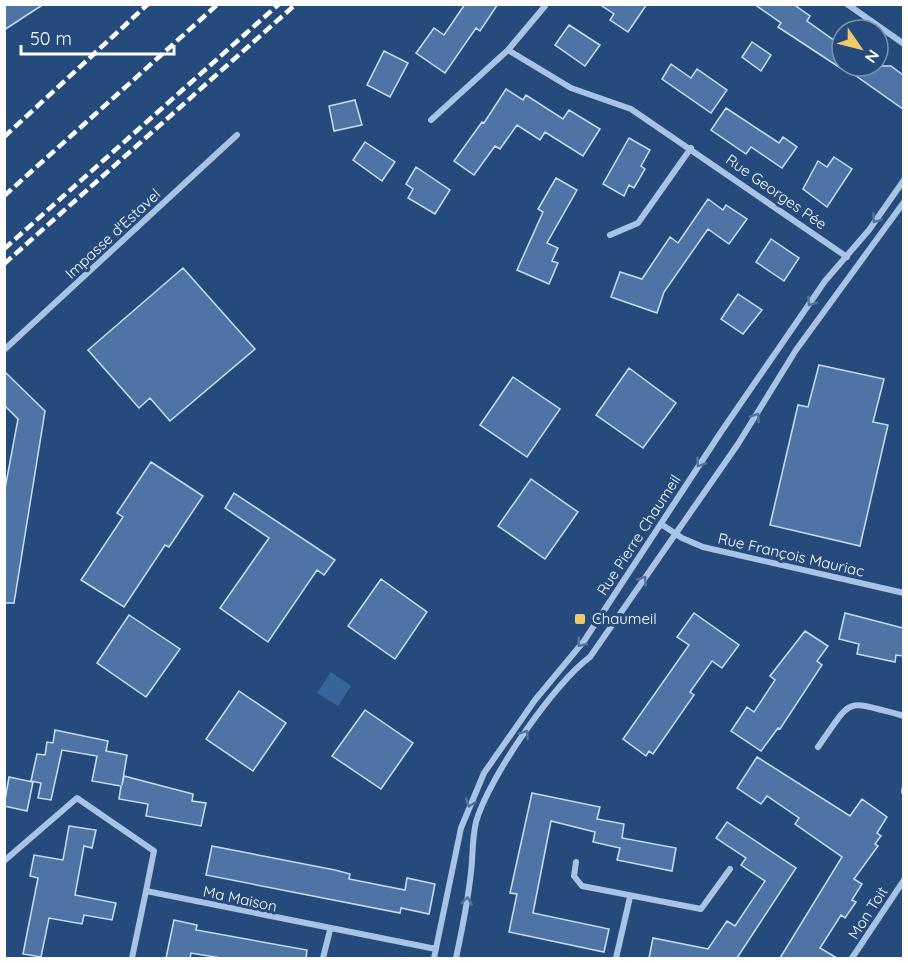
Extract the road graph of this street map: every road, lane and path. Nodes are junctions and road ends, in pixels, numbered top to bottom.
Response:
1 (847, 4) edge
2 (544, 6) edge
3 (903, 44) edge
4 (508, 50) junction
5 (431, 120) dead end
6 (237, 135) dead end
7 (691, 148) junction
8 (903, 180) edge
9 (903, 202) edge
10 (610, 235) dead end
11 (847, 256) junction
12 (4, 350) edge
13 (661, 524) junction
14 (675, 534) junction
15 (903, 593) edge
16 (903, 716) edge
17 (818, 747) dead end
18 (4, 861) edge
19 (576, 862) dead end
20 (730, 869) dead end
21 (903, 880) edge
22 (146, 891) junction
23 (630, 897) junction
24 (330, 930) junction
25 (436, 949) junction
26 (132, 958) edge
27 (324, 958) edge
28 (434, 958) edge
29 (442, 958) edge
30 (456, 958) edge
31 (616, 958) edge
32 (852, 958) edge

1 - 3 street
2 - 4 street
4 - 5 street
4 - 7 street, Rue Georges Pée
6 - 12 street, Impasse d'Estavel
7 - 10 street
7 - 11 street, Rue Georges Pée
8 -> 11 street, Rue Pierre Chaumeil
14 -> 9 street, Rue Pierre Chaumeil
11 -> 13 street, Rue Pierre Chaumeil
13 - 14 street, Rue François Mauriac
13 -> 25 street, Rue Pierre Chaumeil
14 - 15 street, Rue François Mauriac
30 -> 14 street, Rue Pierre Chaumeil
16 - 17 street
18 - 22 street
19 - 23 street
20 - 23 street
21 - 32 street, Mon Toit
22 - 24 street, Ma Maison
22 - 26 street
23 - 31 street
24 - 25 street, Ma Maison
24 - 27 street
25 - 28 street, Rue Pierre Chaumeil
25 - 29 street

